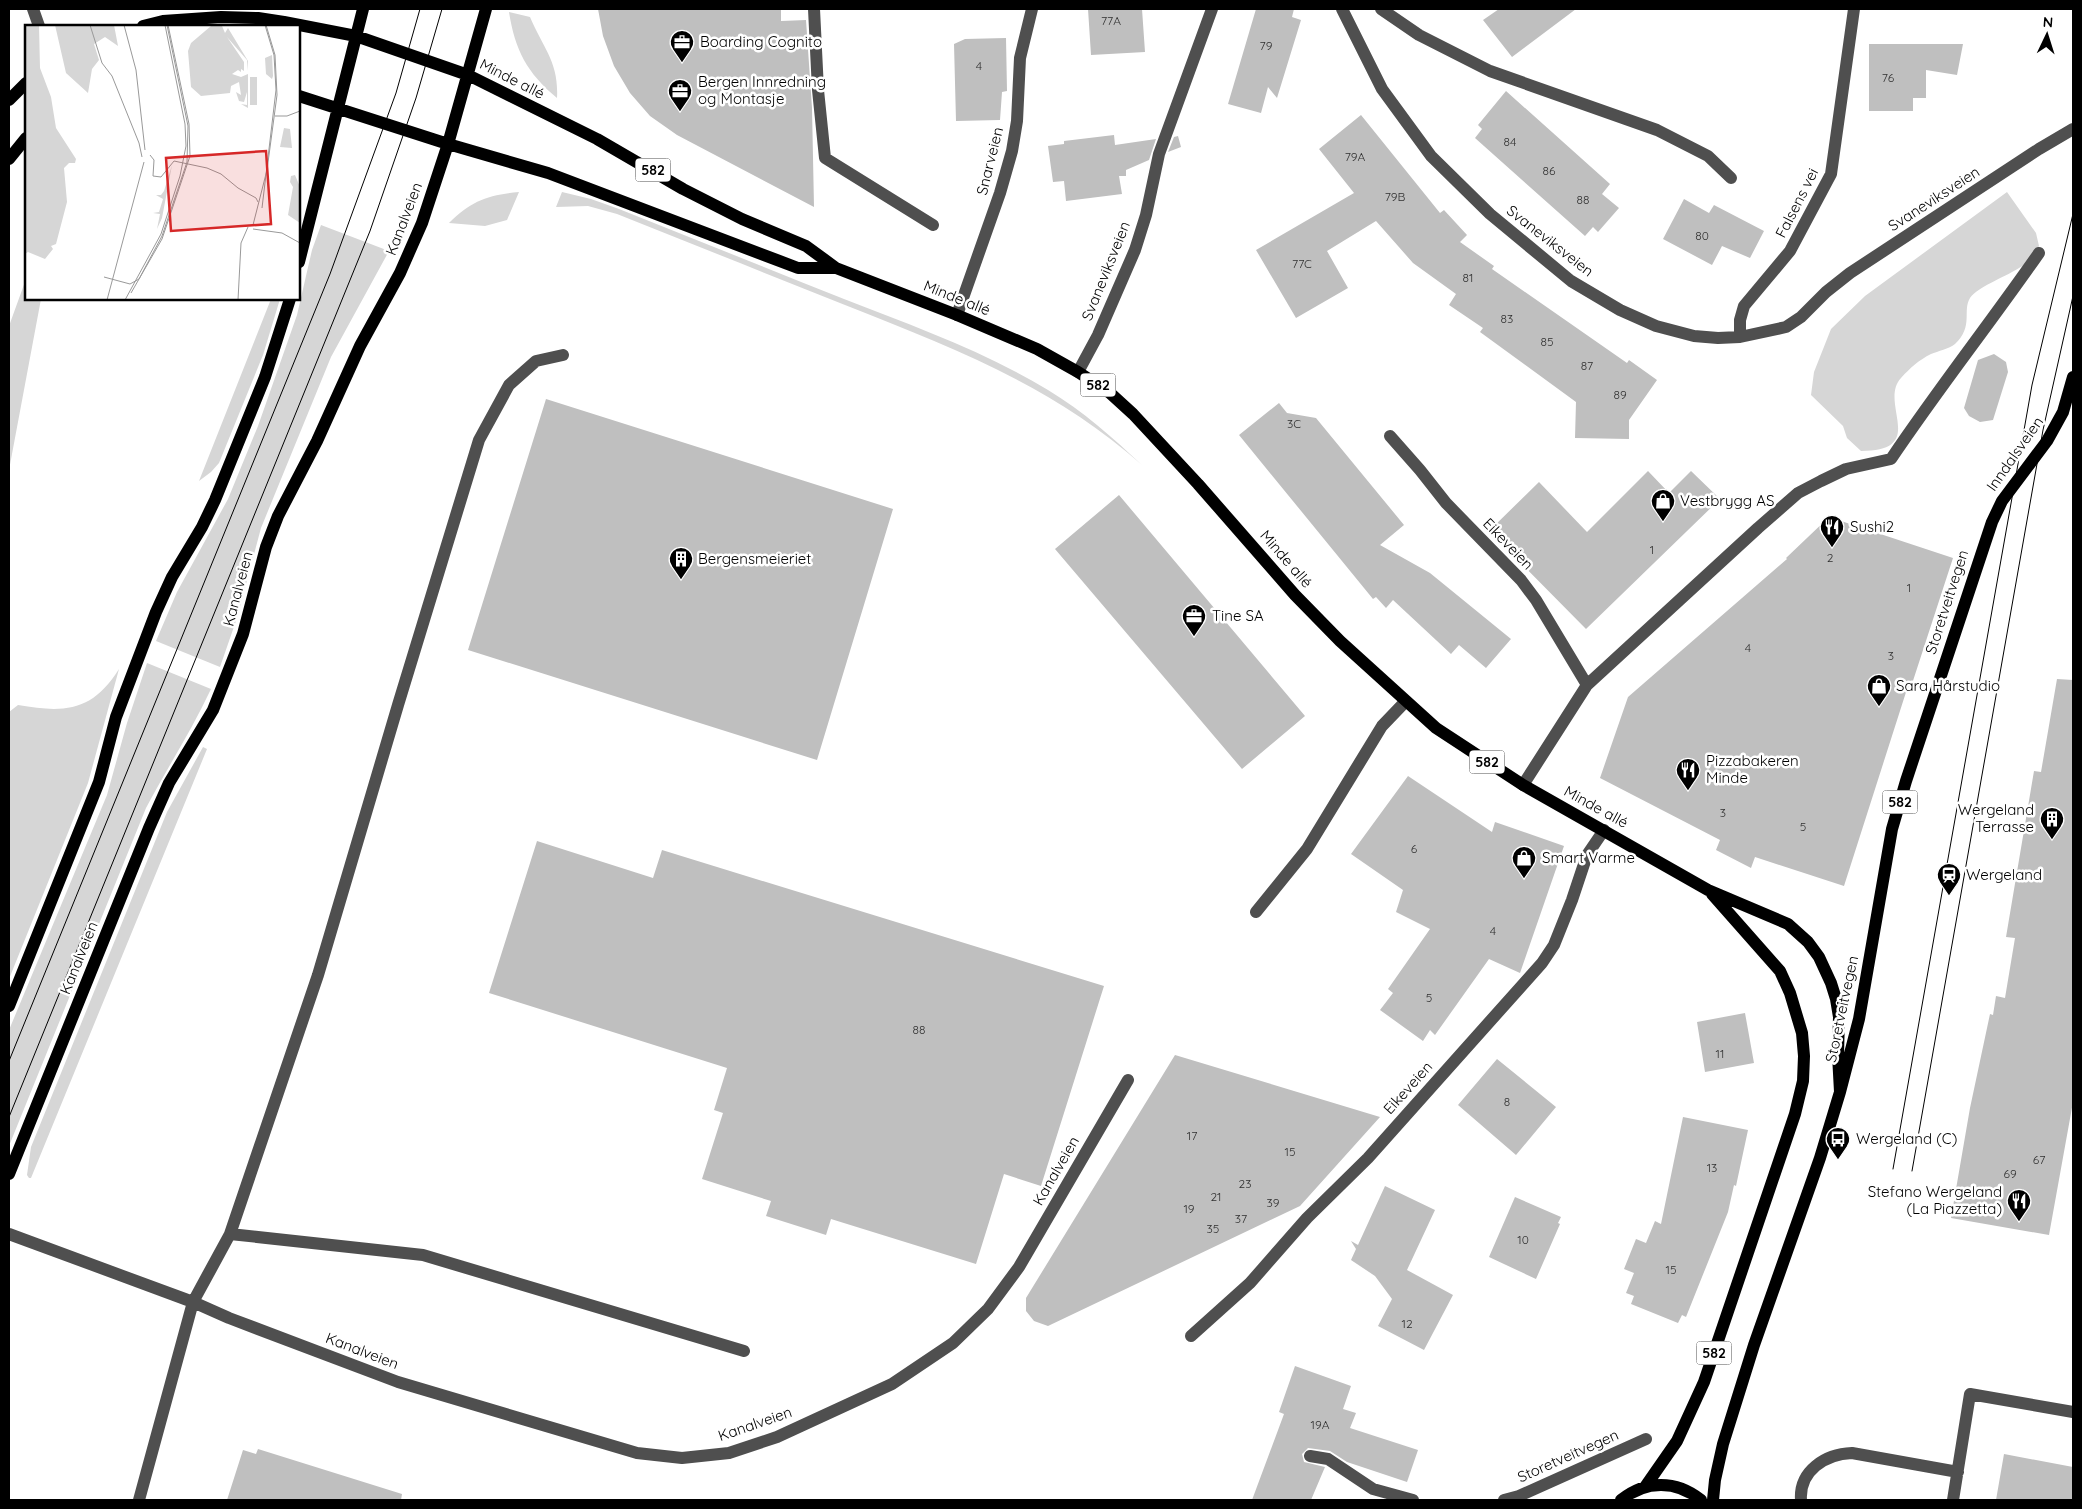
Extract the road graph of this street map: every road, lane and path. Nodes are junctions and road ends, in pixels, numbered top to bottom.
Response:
1 (33, 9) edge
2 (363, 9) edge
3 (486, 9) edge
4 (814, 9) edge
5 (1032, 9) edge
6 (1212, 9) edge
7 (1342, 9) edge
8 (1381, 9) edge
9 (1854, 9) edge
10 (39, 25) edge
11 (147, 25) edge
12 (296, 25) edge
13 (300, 26) edge
14 (356, 36) junction
15 (468, 75) junction
16 (25, 84) edge
17 (300, 96) edge
18 (9, 100) edge
19 (336, 109) junction
20 (2073, 129) edge
21 (25, 139) edge
22 (448, 144) junction
23 (9, 159) edge
24 (1731, 178) dead end
25 (933, 225) dead end
26 (2040, 253) dead end
27 (300, 258) edge
28 (836, 268) junction
29 (290, 300) edge
30 (957, 315) junction
31 (1740, 337) junction
32 (563, 355) dead end
33 (1078, 372) junction
34 (2073, 377) edge
35 (1390, 436) dead end
36 (1992, 522) joint
37 (1587, 685) junction
38 (1405, 702) junction
39 (1523, 785) junction
40 (1604, 830) junction
41 (1708, 890) junction
42 (1256, 912) dead end
43 (9, 1006) edge
44 (1128, 1080) dead end
45 (1840, 1092) junction
46 (9, 1174) edge
47 (9, 1234) edge
48 (230, 1234) junction
49 (194, 1302) junction
50 (1191, 1336) dead end
51 (744, 1351) dead end
52 (2073, 1412) edge
53 (1646, 1439) dead end
54 (1310, 1456) dead end
55 (1958, 1472) junction
56 (1645, 1487) junction
57 (139, 1500) edge
58 (1413, 1500) edge
59 (1504, 1500) edge
60 (1621, 1500) edge
61 (1701, 1500) edge
62 (1713, 1500) edge
63 (1801, 1500) edge
64 (1953, 1500) edge

1 - 10 street
2 - 14 main road
3 - 15 main road, Kanalveien
4 - 25 street
5 - 30 street, Snarveien
6 - 33 street, Svaneviksveien
7 - 31 street, Svaneviksveien
8 - 24 street
9 - 31 street, Falsens vei
11 - 12 main road, Minde allé / 582
13 - 14 main road, Minde allé / 582
14 - 15 main road, Minde allé / 582
14 - 19 main road
15 - 22 main road, Kanalveien
15 - 28 main road, Minde allé / 582
16 - 18 main road
17 - 19 main road, Minde allé / 582
19 - 22 main road, Minde allé / 582
19 - 27 main road
20 - 31 street, Svaneviksveien
21 - 23 main road
22 - 28 main road, Minde allé / 582
22 - 46 main road, Kanalveien
26 - 37 street
28 - 30 main road, Minde allé / 582
29 - 43 main road
30 - 33 main road, Minde allé / 582
32 - 48 street
33 - 38 main road, Minde allé / 582
34 - 36 main road, Inndalsveien / 582
35 - 37 street, Eikeveien
36 - 45 main road, Storetveitvegen / 582
37 - 39 street
38 - 39 main road, Minde allé / 582
38 - 42 street
39 - 40 main road, Minde allé / 582
40 - 41 main road, Minde allé / 582
40 - 50 street, Eikeveien
41 - 45 main road, Minde allé / 582
41 - 56 main road, Minde allé / 582
44 - 49 street, Kanalveien
45 - 62 main road, Storetveitvegen / 582
47 - 49 street, Kanalveien
48 - 49 street
48 - 51 street
49 - 57 street
52 - 55 street
53 - 59 street, Storetveitvegen
54 - 58 street
55 - 63 street
55 - 64 street
56 - 60 main road, 582
56 - 61 main road, 582

